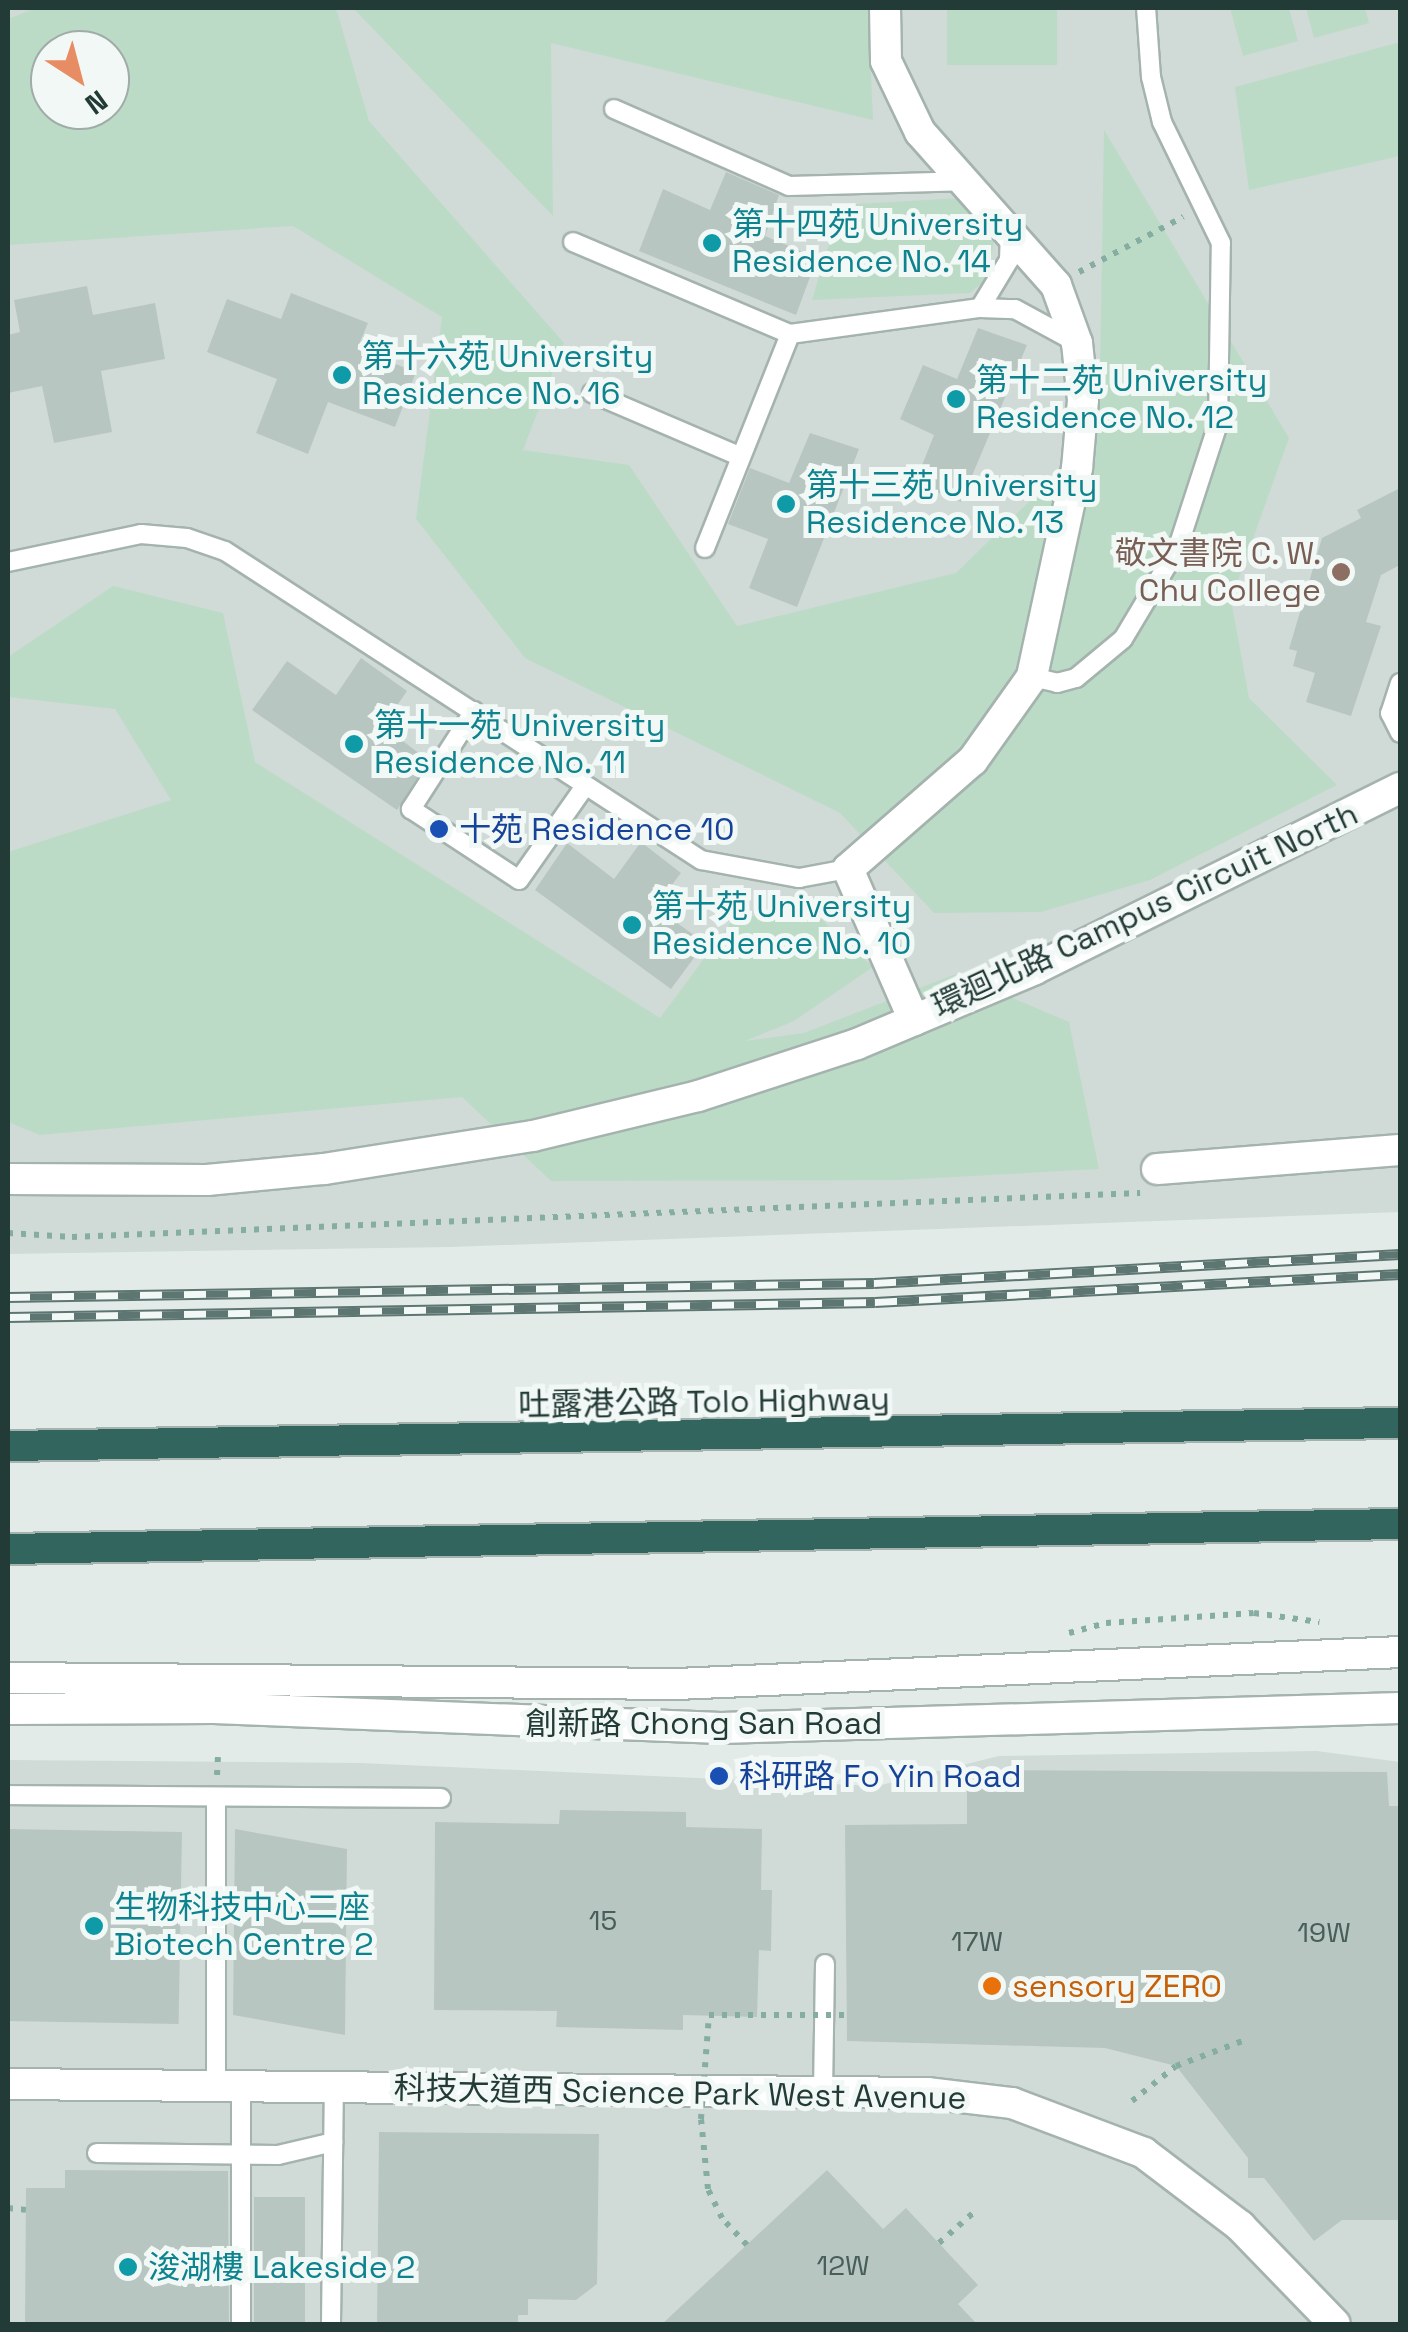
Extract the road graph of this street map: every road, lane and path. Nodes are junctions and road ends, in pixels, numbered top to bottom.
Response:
1 (885, 8) edge
2 (1146, 8) edge
3 (614, 109) dead end
4 (963, 182) junction
5 (1206, 205) junction
6 (1011, 228) junction
7 (573, 242) dead end
8 (1056, 285) junction
9 (980, 308) junction
10 (790, 334) junction
11 (1077, 343) junction
12 (592, 393) dead end
13 (737, 455) junction
14 (705, 548) dead end
15 (8, 562) edge
16 (1032, 677) junction
17 (1400, 683) edge
18 (474, 711) junction
19 (1400, 733) edge
20 (585, 786) junction
21 (1400, 788) edge
22 (848, 870) junction
23 (914, 1020) junction
24 (1400, 1150) edge
25 (8, 1179) edge
26 (1158, 1180) joint
27 (8, 1233) edge
28 (1400, 1422) edge
29 (8, 1446) edge
30 (1400, 1524) edge
31 (8, 1549) edge
32 (1337, 1624) dead end
33 (1059, 1635) dead end
34 (1400, 1652) edge
35 (8, 1678) edge
36 (1400, 1708) edge
37 (8, 1709) edge
38 (8, 1795) edge
39 (216, 1796) junction
40 (441, 1798) dead end
41 (826, 1964) dead end
42 (846, 2015) dead end
43 (1248, 2039) dead end
44 (8, 2084) edge
45 (228, 2087) junction
46 (334, 2087) junction
47 (822, 2092) junction
48 (1132, 2101) dead end
49 (333, 2142) junction
50 (98, 2153) dead end
51 (240, 2155) junction
52 (8, 2208) edge
53 (26, 2210) dead end
54 (974, 2213) dead end
55 (939, 2243) dead end
56 (748, 2245) dead end
57 (240, 2324) edge
58 (331, 2324) edge
59 (1335, 2324) edge

1 - 4 street
2 - 5 lane
3 - 4 lane
4 - 6 street
5 - 8 path
5 - 16 lane
6 - 8 street
6 - 9 lane
7 - 10 lane
8 - 11 street
9 - 10 lane
9 - 11 lane
10 - 13 lane
11 - 16 street
12 - 13 lane
13 - 14 lane
15 - 18 lane
16 - 22 street
17 - 19 lane
18 - 20 lane
18 - 20 lane
20 - 22 lane
21 - 23 street, 環迴北路 Campus Circuit North
22 - 23 street
23 - 25 street, 環迴北路 Campus Circuit North
24 - 26 street
26 - 27 path
28 - 29 highway, 吐露港公路 Tolo Highway
30 - 31 highway
32 - 33 path
34 - 35 street, 創新路 Chong San Road
36 - 37 street, 創新路 Chong San Road
38 - 39 lane
39 - 40 lane
39 - 45 lane
41 - 47 lane
42 - 56 path, bridge
43 - 48 path
44 - 45 street, 科技大道西 Science Park West Avenue
45 - 46 street, 科技大道西 Science Park West Avenue
45 - 51 lane
46 - 47 street, 科技大道西 Science Park West Avenue
46 - 49 lane
47 - 59 street, 科技大道西 Science Park West Avenue
49 - 51 lane
49 - 58 lane
50 - 51 lane
51 - 57 lane
52 - 53 path
54 - 55 path

